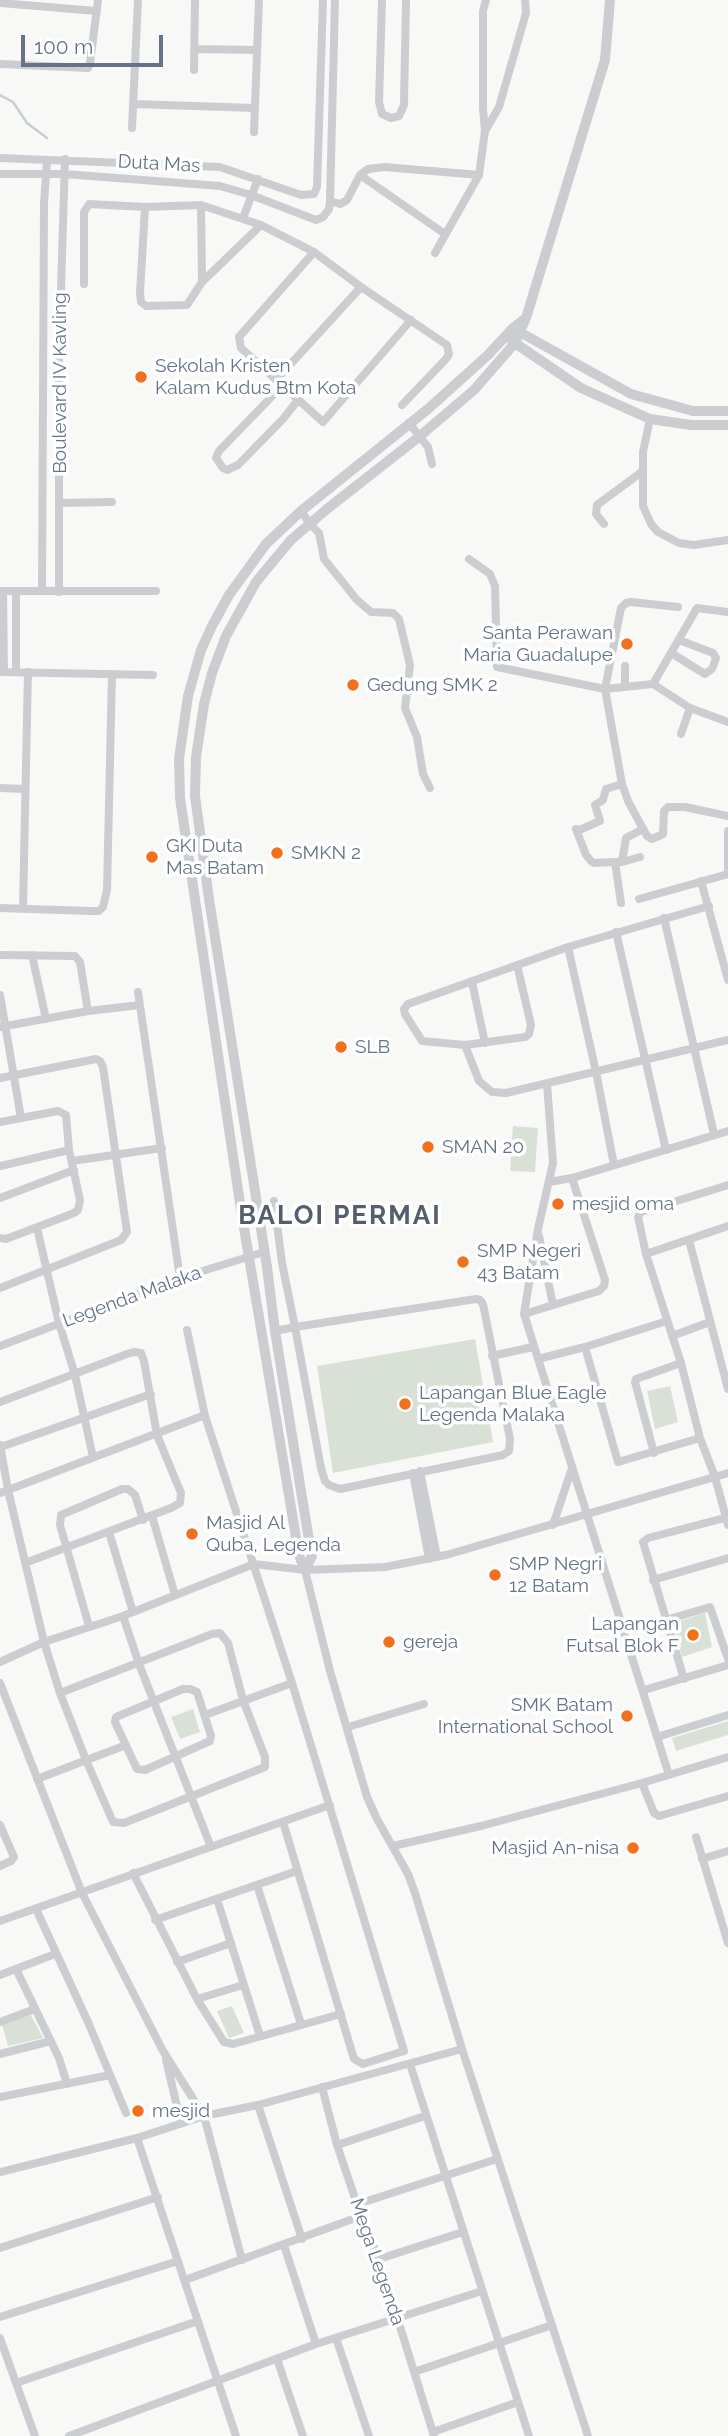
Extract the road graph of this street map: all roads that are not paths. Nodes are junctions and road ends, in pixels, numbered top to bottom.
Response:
1 (98, 0) edge
2 (138, 0) edge
3 (195, 0) edge
4 (259, 0) edge
5 (323, 0) edge
6 (335, 0) edge
7 (382, 0) edge
8 (406, 0) edge
9 (486, 0) edge
10 (525, 0) edge
11 (610, 0) edge
12 (0, 3) edge
13 (97, 10) junction
14 (194, 49) junction
15 (257, 50) junction
16 (0, 64) edge
17 (194, 70) dead end
18 (134, 104) junction
19 (255, 108) junction
20 (132, 128) dead end
21 (485, 131) junction
22 (254, 132) dead end
23 (0, 158) edge
24 (65, 159) junction
25 (47, 160) junction
26 (0, 174) edge
27 (47, 174) junction
28 (65, 174) junction
29 (360, 175) junction
30 (479, 175) junction
31 (258, 179) junction
32 (251, 195) junction
33 (330, 201) junction
34 (201, 205) junction
35 (145, 207) junction
36 (243, 218) junction
37 (261, 225) junction
38 (445, 234) junction
39 (314, 253) junction
40 (435, 253) dead end
41 (202, 282) junction
42 (84, 284) dead end
43 (360, 287) junction
44 (411, 320) junction
45 (517, 330) junction
46 (505, 337) junction
47 (515, 343) junction
48 (279, 383) junction
49 (298, 400) junction
50 (401, 405) dead end
51 (728, 411) edge
52 (650, 419) junction
53 (409, 423) junction
54 (728, 425) edge
55 (420, 436) junction
56 (432, 464) dead end
57 (643, 471) junction
58 (112, 502) dead end
59 (60, 503) junction
60 (301, 511) junction
61 (310, 524) junction
62 (604, 524) dead end
63 (728, 540) edge
64 (469, 559) dead end
65 (1, 591) edge
66 (16, 591) junction
67 (42, 591) junction
68 (156, 591) dead end
69 (59, 592) junction
70 (678, 607) dead end
71 (728, 612) edge
72 (679, 640) junction
73 (671, 653) junction
74 (625, 666) dead end
75 (2, 672) edge
76 (16, 672) junction
77 (27, 672) junction
78 (112, 674) junction
79 (153, 675) dead end
80 (653, 684) junction
81 (625, 686) junction
82 (604, 689) junction
83 (690, 708) junction
84 (728, 722) edge
85 (681, 734) dead end
86 (622, 784) junction
87 (0, 788) edge
88 (430, 788) dead end
89 (24, 789) junction
90 (728, 816) edge
91 (643, 829) junction
92 (728, 831) edge
93 (640, 857) dead end
94 (618, 862) junction
95 (728, 874) edge
96 (701, 881) junction
97 (639, 899) dead end
98 (621, 903) dead end
99 (709, 906) junction
100 (0, 908) edge
101 (23, 908) junction
102 (664, 918) junction
103 (616, 932) junction
104 (568, 947) junction
105 (0, 955) edge
106 (32, 955) junction
107 (517, 965) junction
108 (728, 980) edge
109 (471, 982) junction
110 (138, 992) dead end
111 (0, 995) edge
112 (140, 1005) junction
113 (88, 1012) junction
114 (46, 1019) junction
115 (3, 1027) edge
116 (728, 1040) edge
117 (485, 1043) junction
118 (465, 1045) junction
119 (694, 1047) junction
120 (645, 1061) junction
121 (596, 1072) junction
122 (14, 1076) junction
123 (0, 1078) edge
124 (547, 1084) junction
125 (21, 1118) junction
126 (0, 1122) edge
127 (728, 1131) edge
128 (714, 1134) junction
129 (162, 1148) junction
130 (69, 1150) junction
131 (666, 1150) junction
132 (116, 1155) junction
133 (614, 1165) junction
134 (0, 1166) edge
135 (73, 1166) junction
136 (572, 1178) junction
137 (549, 1182) junction
138 (728, 1185) edge
139 (0, 1198) edge
140 (274, 1201) dead end
141 (728, 1226) edge
142 (37, 1228) junction
143 (538, 1229) junction
144 (0, 1238) edge
145 (689, 1240) junction
146 (264, 1252) junction
147 (646, 1254) junction
148 (249, 1257) junction
149 (48, 1268) junction
150 (180, 1278) junction
151 (0, 1288) edge
152 (552, 1305) junction
153 (524, 1314) junction
154 (667, 1321) junction
155 (710, 1322) junction
156 (60, 1323) junction
157 (295, 1327) junction
158 (187, 1330) dead end
159 (275, 1331) junction
160 (672, 1336) junction
161 (0, 1346) edge
162 (533, 1347) junction
163 (585, 1347) junction
164 (492, 1356) junction
165 (538, 1359) junction
166 (681, 1363) junction
167 (75, 1375) junction
168 (728, 1389) edge
169 (150, 1394) junction
170 (0, 1402) edge
171 (205, 1415) junction
172 (84, 1417) junction
173 (157, 1435) junction
174 (701, 1438) junction
175 (0, 1446) edge
176 (653, 1453) junction
177 (93, 1457) junction
178 (572, 1468) junction
179 (417, 1472) junction
180 (728, 1473) edge
181 (715, 1477) junction
182 (4, 1492) edge
183 (586, 1515) junction
184 (148, 1518) junction
185 (727, 1520) edge
186 (553, 1525) junction
187 (109, 1532) junction
188 (66, 1548) junction
189 (433, 1558) junction
190 (728, 1558) edge
191 (25, 1563) junction
192 (254, 1564) junction
193 (305, 1570) junction
194 (653, 1580) junction
195 (175, 1595) junction
196 (132, 1612) junction
197 (123, 1616) junction
198 (666, 1620) junction
199 (89, 1626) junction
200 (44, 1642) junction
201 (728, 1659) edge
202 (0, 1662) edge
203 (139, 1664) junction
204 (728, 1665) edge
205 (684, 1679) junction
206 (0, 1683) edge
207 (292, 1683) junction
208 (644, 1690) junction
209 (60, 1693) junction
210 (243, 1700) junction
211 (155, 1701) junction
212 (424, 1704) dead end
213 (205, 1715) junction
214 (728, 1715) edge
215 (348, 1727) junction
216 (657, 1737) junction
217 (126, 1745) junction
218 (176, 1757) junction
219 (728, 1757) edge
220 (86, 1760) junction
221 (669, 1775) junction
222 (37, 1779) junction
223 (642, 1783) junction
224 (728, 1796) edge
225 (191, 1797) junction
226 (330, 1805) junction
227 (283, 1822) junction
228 (0, 1825) edge
229 (696, 1837) dead end
230 (393, 1846) junction
231 (211, 1847) junction
232 (728, 1851) edge
233 (702, 1859) junction
234 (0, 1866) edge
235 (297, 1871) junction
236 (132, 1873) junction
237 (257, 1885) junction
238 (82, 1892) junction
239 (217, 1899) junction
240 (36, 1909) junction
241 (155, 1920) junction
242 (0, 1921) edge
243 (727, 1937) edge
244 (231, 1944) junction
245 (55, 1954) junction
246 (177, 1962) junction
247 (16, 1969) junction
248 (0, 1975) edge
249 (243, 1985) junction
250 (197, 1999) junction
251 (35, 2009) junction
252 (341, 2014) junction
253 (0, 2022) edge
254 (301, 2024) junction
255 (260, 2035) junction
256 (51, 2040) junction
257 (462, 2049) junction
258 (163, 2051) junction
259 (0, 2054) edge
260 (410, 2064) junction
261 (110, 2075) junction
262 (67, 2084) junction
263 (322, 2087) junction
264 (1, 2095) edge
265 (258, 2105) junction
266 (125, 2113) dead end
267 (204, 2116) junction
268 (425, 2116) junction
269 (181, 2123) junction
270 (136, 2138) junction
271 (337, 2145) junction
272 (497, 2159) junction
273 (0, 2172) edge
274 (444, 2175) junction
275 (158, 2197) junction
276 (358, 2204) junction
277 (361, 2217) junction
278 (463, 2232) junction
279 (302, 2239) junction
280 (284, 2245) junction
281 (0, 2248) edge
282 (379, 2259) junction
283 (178, 2260) junction
284 (242, 2260) junction
285 (185, 2280) junction
286 (482, 2291) junction
287 (0, 2317) edge
288 (397, 2318) junction
289 (198, 2321) junction
290 (552, 2325) junction
291 (0, 2338) edge
292 (336, 2338) junction
293 (499, 2343) junction
294 (316, 2344) junction
295 (277, 2359) junction
296 (414, 2372) junction
297 (219, 2382) junction
298 (16, 2383) junction
299 (518, 2402) junction
300 (434, 2434) edge
301 (35, 2436) edge
302 (69, 2436) edge
303 (236, 2436) edge
304 (303, 2436) edge
305 (369, 2436) edge
306 (528, 2436) edge
307 (588, 2436) edge

1 - 13 street
2 - 18 street
3 - 14 street
4 - 15 street
5 - 31 street, Duta Mas
6 - 33 street
7 - 8 street
9 - 21 street
10 - 21 street
11 - 45 street
12 - 13 street
13 - 16 street
14 - 15 street
14 - 17 street
15 - 19 street
18 - 19 street
18 - 20 street
19 - 22 street
21 - 30 street
23 - 25 street, Duta Mas
24 - 25 street, Duta Mas
24 - 28 street, Boulevard IV Kavling
24 - 31 street, Duta Mas
25 - 27 street
26 - 27 street
27 - 28 street
27 - 67 street
28 - 32 street
28 - 59 street, Boulevard IV Kavling
29 - 30 street
29 - 33 street
29 - 38 street
30 - 38 street
31 - 32 street
32 - 33 street
32 - 36 street
34 - 35 street
34 - 36 street
34 - 41 street
35 - 41 street
35 - 42 street
36 - 37 street
37 - 39 street
37 - 41 street
38 - 40 street
39 - 43 street
39 - 48 street
43 - 44 street
43 - 48 street
44 - 49 street
44 - 50 street
45 - 46 street
45 - 47 street
45 - 51 street
46 - 47 street
46 - 53 street
47 - 52 street
47 - 55 street
48 - 49 street
48 - 49 street
52 - 54 street
52 - 57 street
53 - 55 street
53 - 60 street
55 - 56 street
55 - 61 street
57 - 62 street
57 - 63 street
58 - 59 street
59 - 69 street, Boulevard IV Kavling
60 - 61 street
60 - 148 street
61 - 88 street
61 - 146 street
64 - 82 street
65 - 66 street
65 - 75 street
66 - 67 street
66 - 76 street
67 - 69 street
68 - 69 street
70 - 82 street
71 - 72 street
72 - 73 street
72 - 73 street
73 - 80 street
74 - 81 street
75 - 76 street
76 - 77 street
77 - 78 street
77 - 89 street
78 - 79 street
78 - 101 street
80 - 81 street
80 - 83 street
81 - 82 street
82 - 86 street
83 - 84 street
83 - 85 street
86 - 91 street
86 - 94 street
87 - 89 street
89 - 101 street
90 - 91 street
91 - 94 street
92 - 95 street
93 - 94 street
94 - 98 street
95 - 96 street
96 - 97 street
96 - 99 street
99 - 102 street
99 - 108 street
100 - 101 street
102 - 103 street
102 - 119 street
103 - 104 street
103 - 120 street
104 - 107 street
104 - 121 street
105 - 106 street
106 - 113 street
106 - 114 street
107 - 109 street
107 - 117 street
109 - 117 street
109 - 118 street
110 - 112 street
111 - 115 street
112 - 113 street
112 - 129 street
113 - 114 street
114 - 115 street
115 - 122 street
116 - 119 street
117 - 118 street
118 - 124 street
119 - 120 street
119 - 128 street
120 - 121 street
120 - 131 street
121 - 124 street
121 - 133 street
122 - 123 street
122 - 125 street
122 - 132 street
124 - 137 street
125 - 126 street
125 - 130 street
127 - 128 street
128 - 131 street
129 - 132 street
129 - 150 street
130 - 134 street
130 - 135 street
131 - 133 street
132 - 135 street
132 - 149 street
133 - 136 street
135 - 139 street
135 - 142 street
136 - 137 street
136 - 152 street
137 - 143 street
138 - 147 street
140 - 157 street
141 - 145 street
142 - 144 street
142 - 149 street
143 - 152 street
143 - 153 street
145 - 147 street
145 - 155 street
146 - 148 street, Legenda Malaka
146 - 159 street
147 - 154 street
148 - 150 street, Legenda Malaka
148 - 193 street
149 - 151 street
149 - 156 street
150 - 156 street, Legenda Malaka
152 - 153 street
153 - 162 street
154 - 160 street
154 - 163 street
155 - 160 street
155 - 168 street
156 - 161 street, Legenda Malaka
156 - 167 street
157 - 159 street
157 - 164 street
157 - 179 street
158 - 171 street
159 - 193 street
160 - 166 street
162 - 164 street
162 - 165 street
163 - 165 street
163 - 176 street
164 - 179 street
165 - 178 street
166 - 174 street
166 - 176 street
167 - 169 street
167 - 170 street
167 - 172 street
169 - 172 street
169 - 173 street
171 - 173 street
171 - 192 street
172 - 175 street
172 - 177 street
173 - 177 street
173 - 184 street
174 - 176 street
174 - 181 street
175 - 182 street
177 - 182 street
178 - 183 street
178 - 186 street
179 - 189 street
180 - 181 street
181 - 183 street
181 - 185 street
182 - 191 street
183 - 186 street
183 - 208 street
184 - 187 street
184 - 188 street
184 - 195 street
185 - 194 street
186 - 189 street
187 - 188 street
187 - 196 street
188 - 191 street
188 - 199 street
189 - 193 street
190 - 194 street
191 - 200 street
192 - 193 street
192 - 195 street
192 - 207 street
193 - 215 street
194 - 198 street
195 - 196 street
196 - 197 street
197 - 199 street
197 - 203 street
198 - 201 street
198 - 205 street
199 - 200 street
200 - 202 street
200 - 209 street
203 - 209 street
203 - 210 street
203 - 211 street
204 - 205 street
205 - 208 street
206 - 222 street
207 - 210 street
207 - 226 street
208 - 216 street
209 - 220 street
210 - 213 street
210 - 225 street
211 - 213 street
211 - 217 street
211 - 218 street
212 - 215 street
213 - 218 street
214 - 216 street
215 - 230 street
216 - 221 street
217 - 218 street
217 - 220 street
218 - 225 street
219 - 221 street
220 - 222 street
220 - 225 street
221 - 223 street
222 - 238 street
223 - 224 street
223 - 230 street
225 - 231 street
226 - 227 street
226 - 252 street
227 - 231 street
227 - 235 street
228 - 234 street
229 - 233 street
230 - 257 street
231 - 236 street
232 - 233 street
233 - 243 street
235 - 237 street
235 - 252 street
236 - 238 street
236 - 241 street
237 - 239 street
237 - 254 street
238 - 240 street
238 - 258 street
239 - 241 street
239 - 244 street
240 - 242 street
240 - 245 street
241 - 246 street
244 - 246 street
244 - 249 street
245 - 247 street
245 - 261 street
246 - 250 street
247 - 248 street
247 - 251 street
249 - 250 street
249 - 255 street
250 - 255 street
251 - 253 street
251 - 256 street
252 - 254 street
254 - 255 street
256 - 259 street
256 - 262 street
257 - 260 street
257 - 272 street
258 - 267 street
258 - 269 street
260 - 263 street
260 - 268 street
261 - 262 street
261 - 266 street
262 - 264 street
263 - 265 street
263 - 271 street, Mega Legenda
265 - 267 street
265 - 279 street
267 - 269 street
267 - 284 street
268 - 271 street
268 - 274 street
269 - 270 street
270 - 273 street
270 - 275 street
271 - 276 street, Mega Legenda
272 - 274 street
272 - 290 street
274 - 276 street
274 - 278 street
275 - 281 street
275 - 283 street
276 - 277 street, Mega Legenda
277 - 279 street
277 - 282 street, Mega Legenda
278 - 282 street
278 - 286 street
279 - 280 street
280 - 284 street
280 - 294 street
282 - 288 street, Mega Legenda
283 - 285 street
283 - 287 street
284 - 285 street
285 - 289 street
286 - 288 street
286 - 293 street
288 - 292 street
288 - 296 street, Mega Legenda
289 - 297 street
289 - 298 street
290 - 293 street
290 - 307 street
291 - 298 street
292 - 294 street
292 - 305 street
293 - 296 street
293 - 299 street
294 - 295 street
295 - 297 street
295 - 304 street
296 - 300 street, Mega Legenda
297 - 302 street
297 - 303 street
298 - 301 street
299 - 300 street
299 - 306 street

